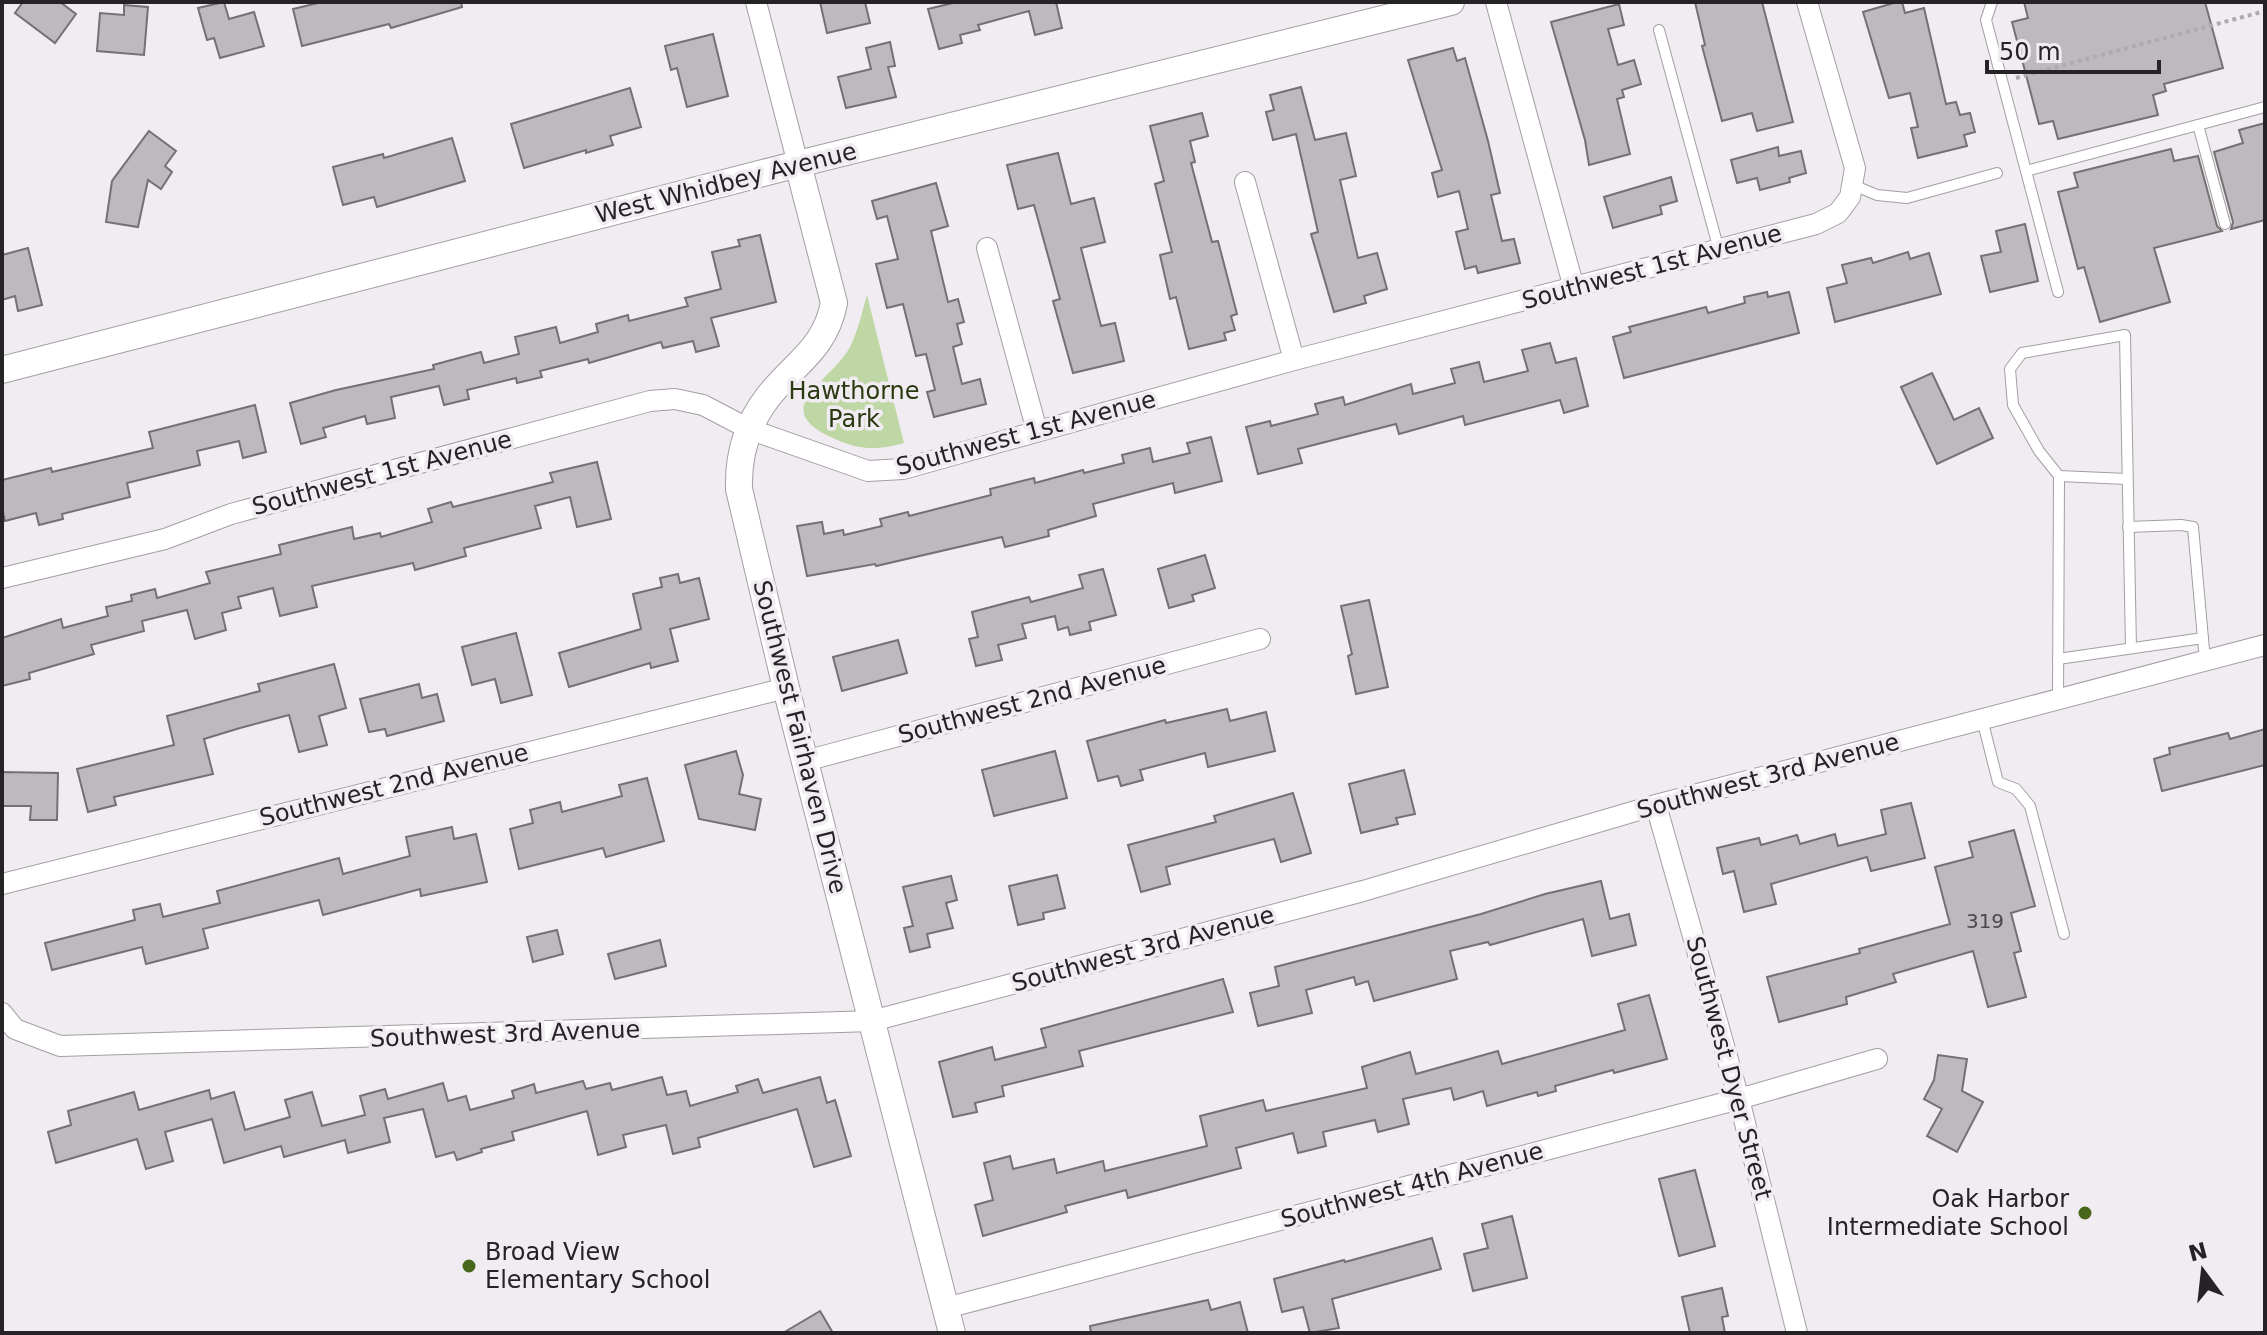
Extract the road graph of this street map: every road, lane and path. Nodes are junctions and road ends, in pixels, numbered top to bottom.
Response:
1 (756, 2) edge
2 (1451, 2) edge
3 (1496, 2) edge
4 (1807, 2) edge
5 (1992, 2) edge
6 (2265, 11) edge
7 (1659, 30) dead end
8 (2002, 82) junction
9 (2265, 107) edge
10 (2198, 125) junction
11 (798, 164) junction
12 (2026, 171) junction
13 (1997, 173) dead end
14 (1245, 182) dead end
15 (1853, 185) junction
16 (2225, 224) dead end
17 (987, 248) dead end
18 (1719, 250) junction
19 (1574, 288) junction
20 (2058, 292) dead end
21 (1294, 360) junction
22 (2, 370) edge
23 (749, 429) junction
24 (1037, 431) junction
25 (2059, 476) junction
26 (2127, 479) junction
27 (2128, 527) junction
28 (2, 578) edge
29 (2203, 638) junction
30 (1260, 639) dead end
31 (2265, 645) edge
32 (2131, 648) junction
33 (2058, 659) junction
34 (2205, 661) junction
35 (786, 688) junction
36 (2058, 699) junction
37 (1982, 719) junction
38 (805, 761) junction
39 (1656, 805) junction
40 (2, 884) edge
41 (2064, 934) dead end
42 (2, 1013) edge
43 (872, 1021) junction
44 (1877, 1059) dead end
45 (1739, 1099) junction
46 (949, 1320) edge
47 (1797, 1333) edge

1 - 11 street
2 - 11 street, West Whidbey Avenue
3 - 19 street
4 - 15 street
5 - 8 lane
6 - 8 path
7 - 18 lane
8 - 12 lane
9 - 10 lane
10 - 12 lane
10 - 16 lane
11 - 22 street, West Whidbey Avenue
11 - 23 street, Southwest Fairhaven Drive
12 - 20 lane
13 - 15 lane
14 - 21 street
15 - 18 street, Southwest 1st Avenue
17 - 24 street
18 - 19 street, Southwest 1st Avenue
19 - 21 street, Southwest 1st Avenue
21 - 24 street, Southwest 1st Avenue
23 - 24 street, Southwest 1st Avenue
23 - 28 street, Southwest 1st Avenue
23 - 35 street, Southwest Fairhaven Drive
25 - 26 lane
25 - 26 lane
25 - 33 lane
26 - 27 lane
27 - 29 lane
27 - 32 lane
29 - 32 lane
29 - 34 lane
30 - 38 street, Southwest 2nd Avenue
31 - 34 street, Southwest 3rd Avenue
32 - 33 lane
33 - 36 lane
34 - 36 street, Southwest 3rd Avenue
35 - 38 street, Southwest Fairhaven Drive
35 - 40 street, Southwest 2nd Avenue
36 - 37 street, Southwest 3rd Avenue
37 - 39 street, Southwest 3rd Avenue
37 - 41 lane
38 - 43 street, Southwest Fairhaven Drive
39 - 43 street, Southwest 3rd Avenue
39 - 45 street, Southwest Dyer Street
42 - 43 street, Southwest 3rd Avenue
43 - 46 street, Southwest Fairhaven Drive
44 - 45 street, Southwest 4th Avenue
45 - 46 street, Southwest 4th Avenue
45 - 47 street, Southwest Dyer Street

